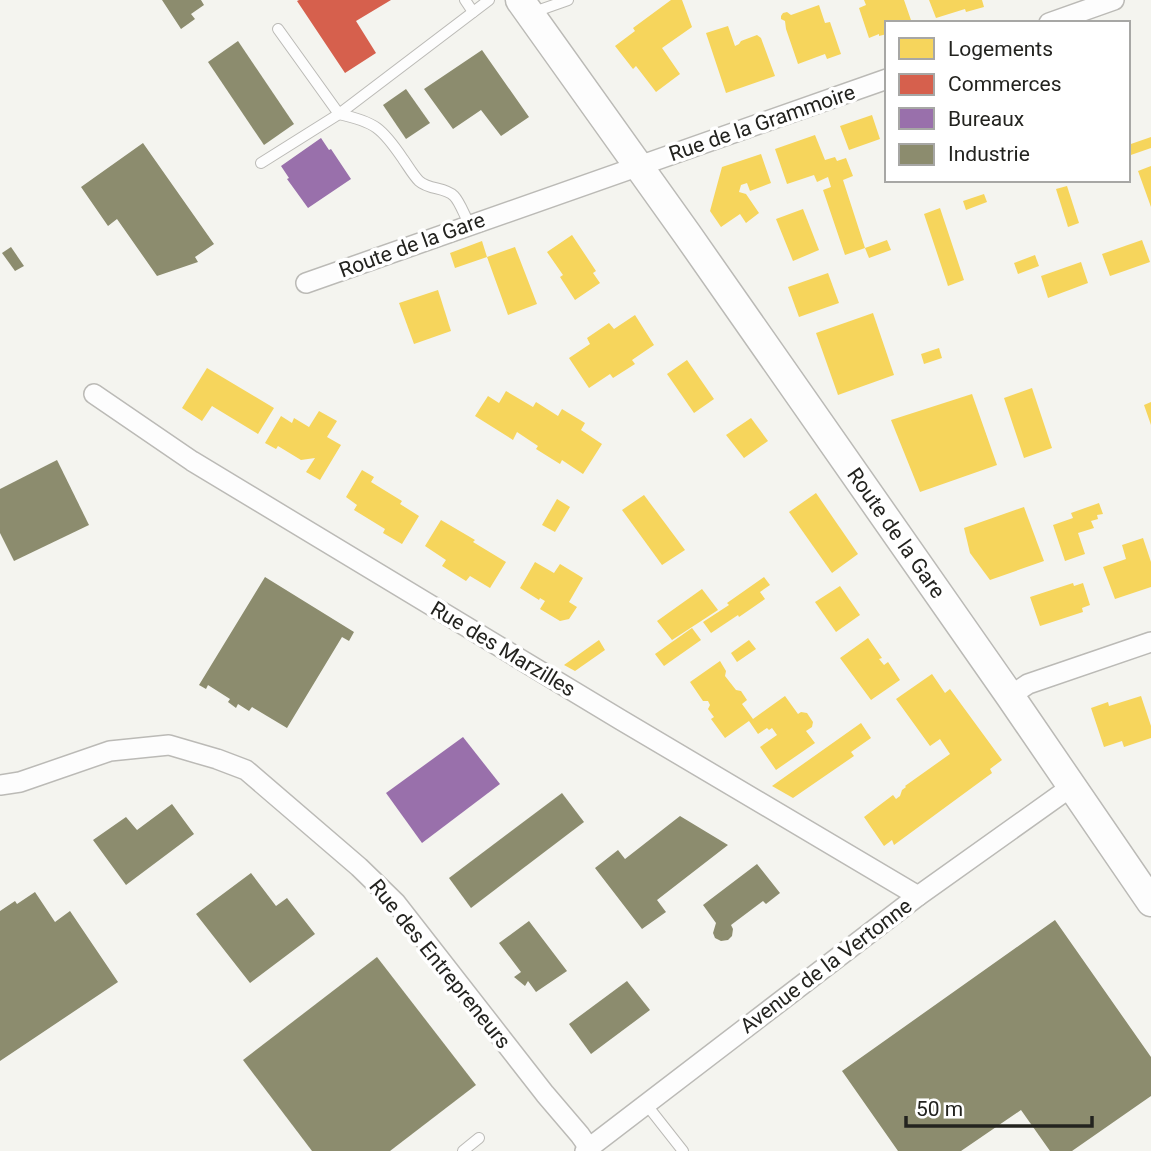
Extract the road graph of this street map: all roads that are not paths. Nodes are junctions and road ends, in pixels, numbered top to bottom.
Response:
1 (465, 0) edge
2 (489, 0) edge
3 (568, 0) edge
4 (1114, 0) edge
5 (525, 7) edge
6 (473, 12) junction
7 (1055, 21) edge
8 (278, 29) dead end
9 (885, 80) edge
10 (339, 114) junction
11 (261, 163) dead end
12 (638, 166) junction
13 (470, 225) junction
14 (306, 283) dead end
15 (94, 394) dead end
16 (1151, 642) edge
17 (1010, 695) junction
18 (0, 785) edge
19 (1071, 787) junction
20 (918, 896) junction
21 (1151, 902) edge
22 (646, 1104) junction
23 (479, 1138) dead end
24 (587, 1149) edge
25 (463, 1151) edge
26 (683, 1151) edge

1 - 6 lane
2 - 6 lane
3 - 5 lane
4 - 7 street
5 - 12 main road, Route de la Gare
6 - 10 lane
8 - 10 lane
9 - 12 street, Rue de la Grammoire
10 - 11 lane
10 - 13 lane
12 - 13 street, Route de la Gare
12 - 17 main road, Route de la Gare
13 - 14 street, Route de la Gare
15 - 20 street, Rue des Marzilles
16 - 17 street
17 - 19 main road, Route de la Gare
18 - 24 street, Rue des Entrepreneurs
19 - 20 street, Avenue de la Vertonne
19 - 21 main road, Route de la Gare
20 - 22 street, Avenue de la Vertonne
22 - 24 street, Avenue de la Vertonne
22 - 26 lane
23 - 25 lane

